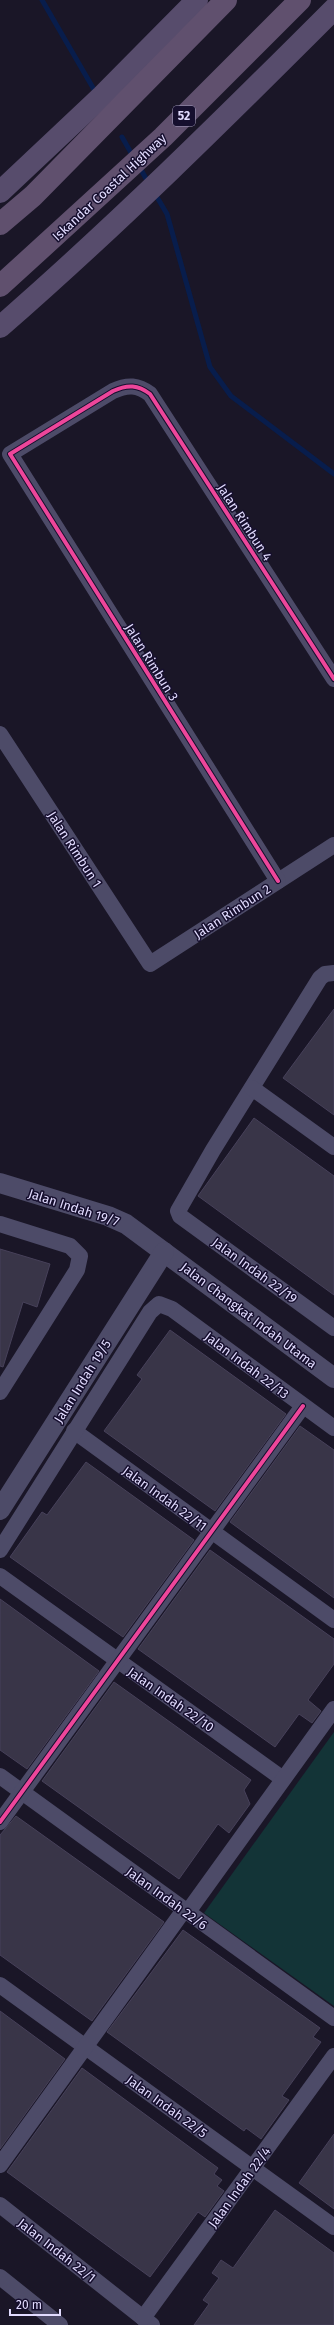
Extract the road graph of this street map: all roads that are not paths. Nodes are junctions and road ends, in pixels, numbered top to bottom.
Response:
1 (198, 0) edge
2 (226, 0) edge
3 (300, 0) edge
4 (334, 9) edge
5 (0, 192) edge
6 (0, 224) edge
7 (0, 286) edge
8 (0, 327) edge
9 (131, 386) joint
10 (334, 679) edge
11 (0, 734) edge
12 (334, 845) edge
13 (278, 881) junction
14 (150, 964) joint
15 (327, 976) edge
16 (252, 1088) junction
17 (334, 1147) edge
18 (0, 1183) edge
19 (0, 1224) edge
20 (164, 1252) junction
21 (334, 1328) edge
22 (334, 1378) edge
23 (3, 1382) edge
24 (303, 1406) junction
25 (334, 1428) edge
26 (74, 1431) junction
27 (0, 1510) edge
28 (212, 1532) junction
29 (0, 1550) edge
30 (0, 1576) edge
31 (334, 1620) edge
32 (117, 1661) junction
33 (334, 1709) edge
34 (0, 1776) edge
35 (283, 1779) junction
36 (22, 1792) junction
37 (0, 1822) edge
38 (185, 1912) junction
39 (0, 1985) edge
40 (334, 2018) edge
41 (86, 2046) junction
42 (334, 2056) edge
43 (0, 2165) edge
44 (252, 2168) junction
45 (0, 2205) edge
46 (334, 2227) edge
47 (0, 2277) edge
48 (148, 2321) edge
49 (60, 2325) edge

1 - 5 main road
2 - 6 highway
3 - 7 highway, Iskandar Coastal Highway / 52
4 - 8 main road
9 - 10 street, Jalan Rimbun 4
9 - 13 street, Jalan Rimbun 3
11 - 14 street, Jalan Rimbun 1
12 - 13 street, Jalan Rimbun 2
13 - 14 street, Jalan Rimbun 2
15 - 16 street
16 - 17 street
16 - 21 street, Jalan Indah 22/19
18 - 20 street, Jalan Indah 19/7
19 - 23 street
20 - 22 street, Jalan Changkat Indah Utama
20 - 27 street, Jalan Indah 19/5
24 - 25 street, Jalan Indah 22/13
24 - 26 street, Jalan Indah 22/13
24 - 28 street
26 - 28 street, Jalan Indah 22/11
26 - 29 street
28 - 31 street, Jalan Indah 22/11
28 - 32 street
30 - 32 street, Jalan Indah 22/10
32 - 35 street, Jalan Indah 22/10
32 - 36 street
33 - 35 street
34 - 36 street, Jalan Indah 22/6
35 - 38 street
36 - 37 street
36 - 38 street, Jalan Indah 22/6
38 - 40 street, Jalan Indah 22/6
38 - 41 street
39 - 41 street, Jalan Indah 22/5
41 - 43 street
41 - 44 street, Jalan Indah 22/5
42 - 44 street, Jalan Indah 22/4
44 - 46 street, Jalan Indah 22/5
44 - 48 street, Jalan Indah 22/4
45 - 48 street, Jalan Indah 22/1
47 - 49 street

